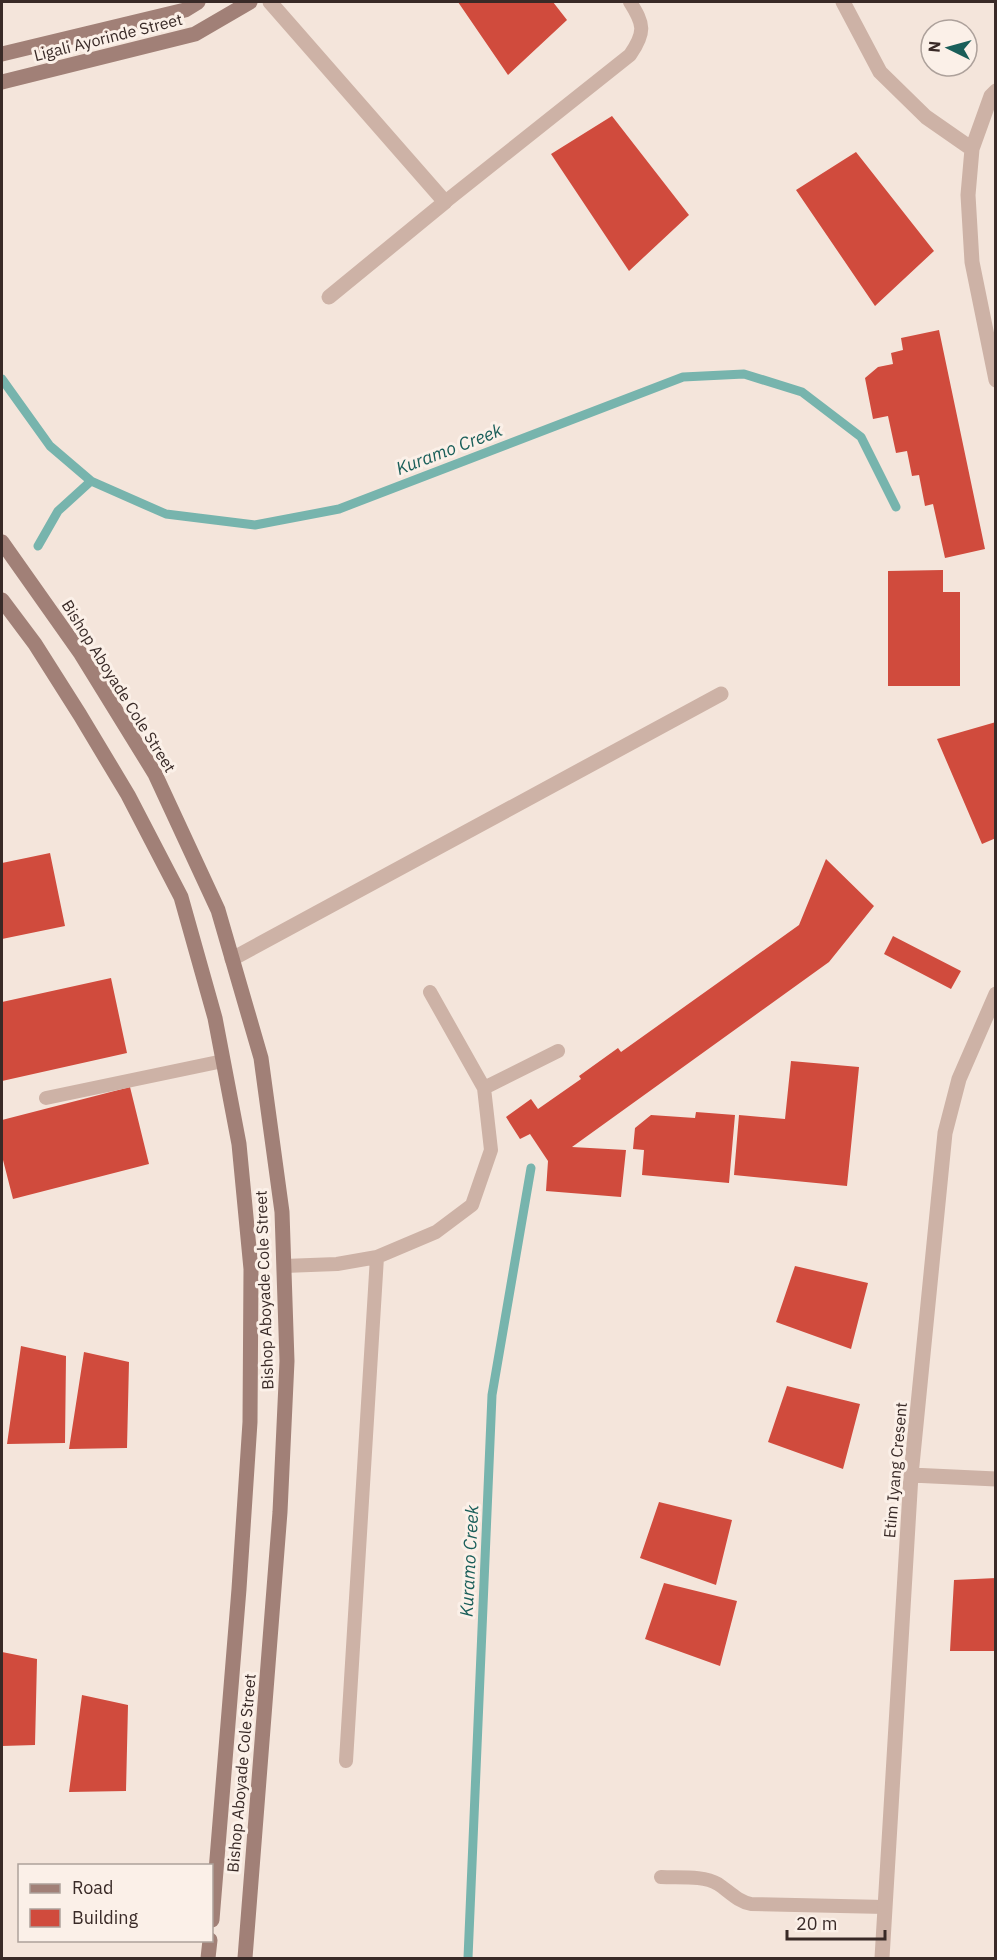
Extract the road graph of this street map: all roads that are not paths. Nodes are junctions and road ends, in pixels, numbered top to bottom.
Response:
1 (198, 2) edge
2 (250, 2) edge
3 (270, 2) edge
4 (630, 2) edge
5 (843, 2) edge
6 (2, 54) edge
7 (2, 82) edge
8 (996, 91) edge
9 (972, 149) junction
10 (445, 202) junction
11 (329, 297) dead end
12 (996, 380) edge
13 (2, 542) edge
14 (2, 600) edge
15 (722, 694) dead end
16 (232, 959) junction
17 (430, 992) dead end
18 (996, 994) edge
19 (558, 1051) dead end
20 (223, 1061) junction
21 (484, 1088) junction
22 (46, 1098) dead end
23 (376, 1257) junction
24 (284, 1266) junction
25 (910, 1475) junction
26 (996, 1479) edge
27 (346, 1761) dead end
28 (662, 1877) dead end
29 (885, 1907) junction
30 (213, 1908) edge
31 (210, 1942) edge
32 (208, 1959) edge
33 (244, 1959) edge
34 (882, 1959) edge

1 - 6 street, Ligali Ayorinde Street
2 - 7 street, Ligali Ayorinde Street
3 - 10 street
4 - 10 lane
5 - 9 street
8 - 9 street
9 - 12 street
10 - 11 street
13 - 16 street, Bishop Aboyade Cole Street
14 - 20 street, Bishop Aboyade Cole Street
15 - 16 street
16 - 24 street, Bishop Aboyade Cole Street
17 - 21 lane
18 - 25 street, Etim Iyang Cresent
19 - 21 lane
20 - 22 lane
20 - 30 street, Bishop Aboyade Cole Street
21 - 23 lane
23 - 24 lane
23 - 27 lane
24 - 33 street, Bishop Aboyade Cole Street
25 - 26 street
25 - 29 street, Etim Iyang Cresent
28 - 29 lane
29 - 34 street, Etim Iyang Cresent
31 - 32 street

